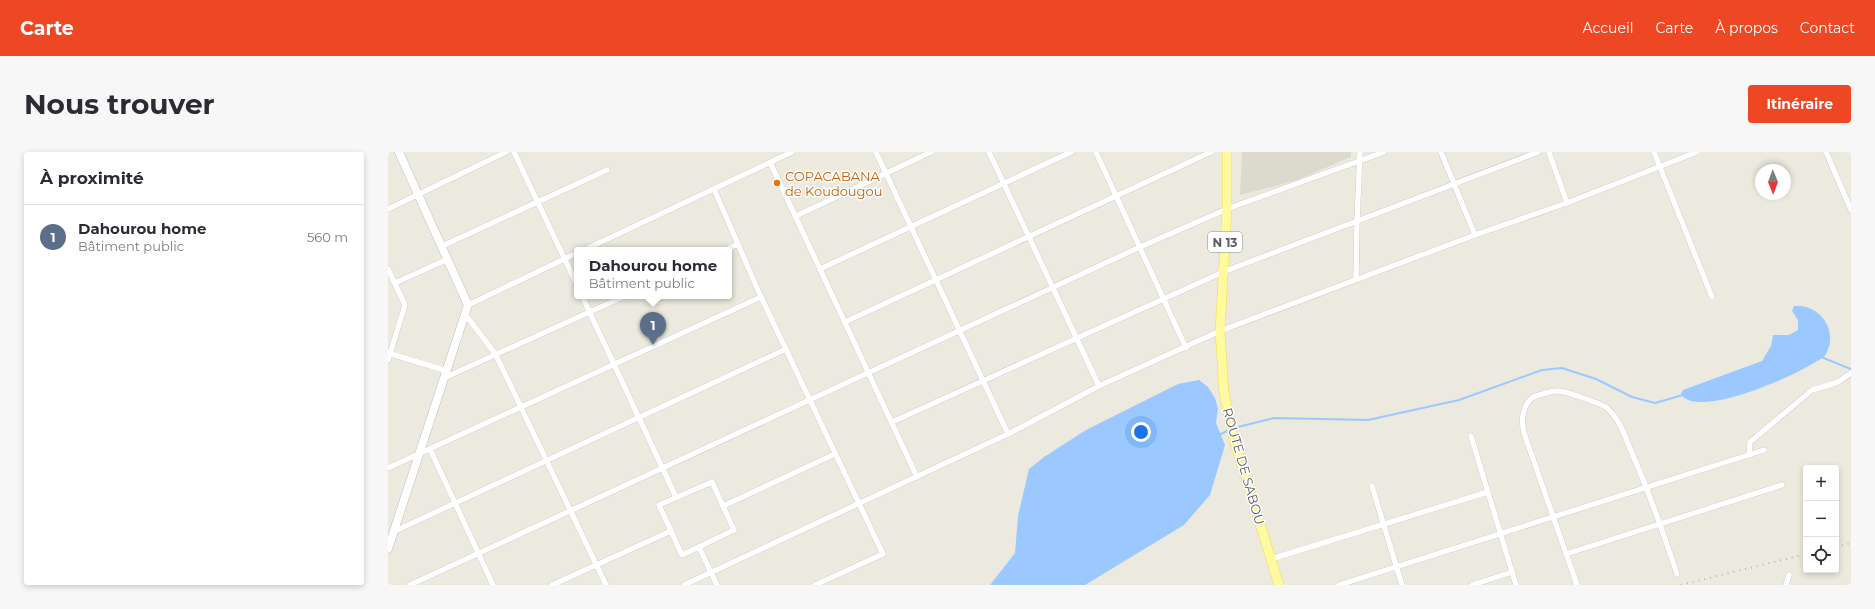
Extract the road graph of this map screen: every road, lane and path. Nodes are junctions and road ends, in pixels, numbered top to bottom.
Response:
1 (400, 152) edge
2 (506, 152) edge
3 (514, 152) edge
4 (792, 152) edge
5 (876, 152) edge
6 (931, 152) edge
7 (988, 152) edge
8 (1071, 152) edge
9 (1096, 152) edge
10 (1210, 152) edge
11 (1227, 152) edge
12 (1360, 152) edge
13 (1384, 152) edge
14 (1441, 152) edge
15 (1538, 152) edge
16 (1549, 152) edge
17 (1654, 152) edge
18 (1697, 152) edge
19 (1826, 152) edge
20 (1360, 161) junction
21 (770, 162) junction
22 (1660, 167) junction
23 (607, 170) dead end
24 (886, 173) junction
25 (1003, 183) junction
26 (1454, 184) junction
27 (714, 189) junction
28 (418, 194) junction
29 (1116, 196) junction
30 (538, 202) junction
31 (1567, 202) junction
32 (388, 209) edge
33 (1226, 209) junction
34 (1851, 210) edge
35 (796, 216) junction
36 (1357, 221) junction
37 (910, 226) junction
38 (1475, 234) junction
39 (1028, 237) junction
40 (738, 244) junction
41 (442, 246) junction
42 (590, 247) edge
43 (731, 247) edge
44 (1140, 247) junction
45 (574, 255) edge
46 (448, 259) junction
47 (565, 259) junction
48 (820, 269) junction
49 (388, 271) edge
50 (1223, 272) junction
51 (574, 278) edge
52 (1356, 279) junction
53 (935, 280) junction
54 (395, 283) junction
55 (1053, 288) junction
56 (761, 297) junction
57 (1712, 297) dead end
58 (584, 299) edge
59 (618, 299) edge
60 (1164, 299) junction
61 (468, 305) junction
62 (590, 312) junction
63 (465, 314) junction
64 (845, 322) junction
65 (959, 331) junction
66 (1220, 332) junction
67 (1077, 339) junction
68 (1186, 348) junction
69 (786, 349) junction
70 (389, 353) edge
71 (496, 356) junction
72 (388, 360) edge
73 (614, 365) junction
74 (868, 372) junction
75 (1851, 373) edge
76 (446, 374) junction
77 (983, 381) junction
78 (1099, 386) junction
79 (810, 401) junction
80 (521, 407) junction
81 (639, 418) junction
82 (892, 422) junction
83 (1008, 434) junction
84 (1471, 436) dead end
85 (430, 449) junction
86 (1764, 450) dead end
87 (419, 453) junction
88 (835, 454) junction
89 (1749, 455) junction
90 (547, 461) junction
91 (388, 468) edge
92 (663, 469) junction
93 (917, 477) junction
94 (1782, 485) dead end
95 (1372, 486) dead end
96 (1647, 488) junction
97 (1488, 492) junction
98 (676, 496) junction
99 (859, 502) junction
100 (455, 504) junction
101 (723, 506) junction
102 (571, 512) junction
103 (1553, 517) junction
104 (1660, 524) junction
105 (1384, 525) junction
106 (671, 531) junction
107 (393, 532) junction
108 (1500, 534) junction
109 (699, 547) junction
110 (388, 548) edge
111 (479, 554) junction
112 (1566, 554) junction
113 (1271, 560) junction
114 (597, 564) junction
115 (1396, 567) junction
116 (1512, 572) junction
117 (711, 573) junction
118 (1677, 574) dead end
119 (1789, 575) dead end
120 (410, 585) edge
121 (493, 585) edge
122 (552, 585) edge
123 (606, 585) edge
124 (684, 585) edge
125 (717, 585) edge
126 (815, 585) edge
127 (1279, 585) edge
128 (1340, 585) edge
129 (1402, 585) edge
130 (1472, 585) edge
131 (1516, 585) edge
132 (1577, 585) edge
133 (1786, 585) edge

1 - 28 street
2 - 28 street
3 - 30 street
4 - 21 street
5 - 24 street
6 - 24 street
7 - 25 street
8 - 25 street
9 - 29 street
10 - 29 street
11 - 33 main road, ROUTE DE SABOU / N 13
12 - 20 street
13 - 20 street
14 - 26 street
15 - 26 street
16 - 31 street
17 - 22 street
18 - 22 street
19 - 34 street
20 - 33 street
20 - 36 street
21 - 27 street
21 - 35 street
22 - 31 street
22 - 57 street
23 - 30 street
24 - 35 street
24 - 37 street
25 - 37 street
25 - 39 street
26 - 36 street
26 - 38 street
27 - 40 street
27 - 42 street
28 - 32 street
28 - 41 street
29 - 39 street
29 - 44 street
30 - 41 street
30 - 47 street
31 - 38 street
33 - 44 street
33 - 50 main road, ROUTE DE SABOU / N 13
35 - 48 street
36 - 50 street
36 - 52 street
37 - 48 street
37 - 53 street
38 - 52 street
39 - 53 street
39 - 55 street
40 - 43 street
40 - 56 street
41 - 46 street
44 - 55 street
44 - 60 street
45 - 47 street
46 - 54 street
46 - 61 street
47 - 51 street
47 - 61 street
48 - 64 street
49 - 54 street
50 - 60 street
50 - 66 main road, ROUTE DE SABOU / N 13
52 - 66 street
53 - 64 street
53 - 65 street
54 - 70 street
55 - 65 street
55 - 67 street
56 - 69 street
56 - 73 street
58 - 62 street
59 - 62 street
60 - 67 street
60 - 68 street
61 - 63 street
62 - 71 street
62 - 73 street
63 - 71 street
63 - 76 street
64 - 74 street
65 - 74 street
65 - 77 street
66 - 68 street
66 - 113 main road, ROUTE DE SABOU / N 13
67 - 77 street
67 - 78 street
68 - 78 street
69 - 79 street
69 - 81 street
70 - 72 street
70 - 76 street
71 - 76 street
71 - 80 street
73 - 80 street
73 - 81 street
74 - 79 street
74 - 82 street
75 - 89 street
76 - 87 street
77 - 82 street
77 - 83 street
78 - 83 street
79 - 88 street
79 - 92 street
80 - 85 street
80 - 90 street
81 - 90 street
81 - 92 street
82 - 93 street
83 - 93 street
84 - 97 street
85 - 87 street
85 - 100 street
86 - 89 street
87 - 91 street
87 - 107 street
88 - 99 street
88 - 101 street
89 - 96 street
90 - 100 street
90 - 102 street
92 - 98 street
92 - 102 street
93 - 99 street
94 - 104 street
95 - 105 street
96 - 103 street
96 - 103 street
96 - 104 street
97 - 105 street
97 - 108 street
98 - 101 street
98 - 106 street
99 - 117 street
99 - 126 street
100 - 107 street
100 - 111 street
101 - 109 street
102 - 111 street
102 - 114 street
103 - 108 street
103 - 112 street
104 - 112 street
104 - 118 street
105 - 113 street
105 - 115 street
106 - 109 street
106 - 114 street
107 - 110 street
108 - 115 street
108 - 116 street
109 - 117 street
111 - 120 street
111 - 121 street
112 - 132 street
113 - 127 main road, ROUTE DE SABOU / N 13
114 - 122 street
114 - 123 street
115 - 128 street
115 - 129 street
116 - 130 street
116 - 131 street
117 - 124 street
117 - 125 street
119 - 133 street

